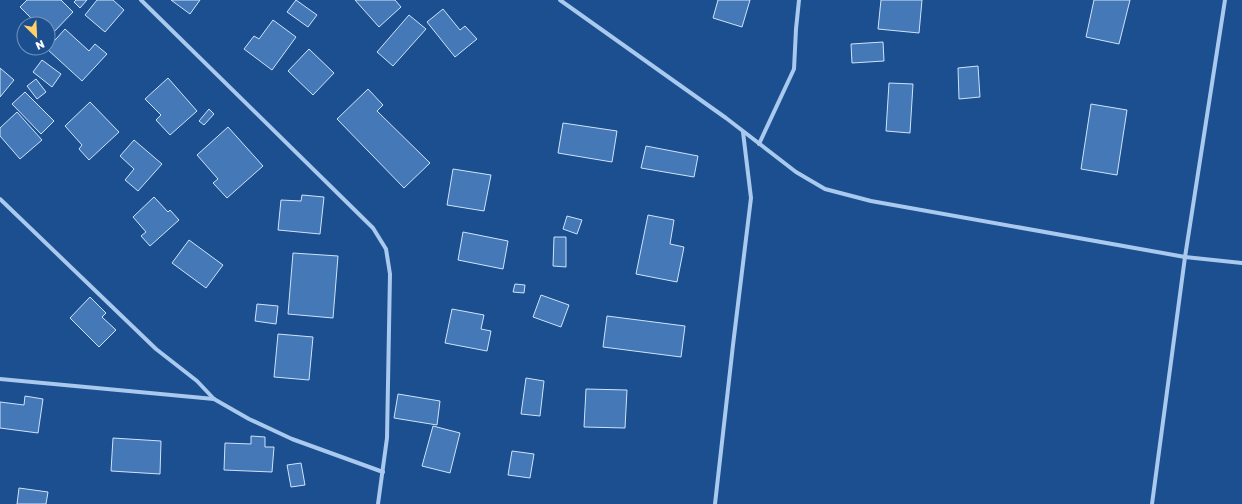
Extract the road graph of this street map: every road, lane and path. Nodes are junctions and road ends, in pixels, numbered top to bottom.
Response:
1 (141, 0) edge
2 (560, 0) edge
3 (799, 0) edge
4 (1225, 0) edge
5 (743, 132) junction
6 (759, 144) junction
7 (0, 199) edge
8 (1185, 257) junction
9 (1242, 263) edge
10 (0, 379) edge
11 (214, 399) junction
12 (383, 472) junction
13 (378, 504) edge
14 (715, 504) edge
15 (1152, 504) edge

1 - 12 street
2 - 5 street
3 - 6 street
4 - 8 street
5 - 6 street
5 - 14 street
6 - 8 street
7 - 11 street
8 - 9 street
8 - 15 street
10 - 11 street
11 - 12 street
12 - 13 street

